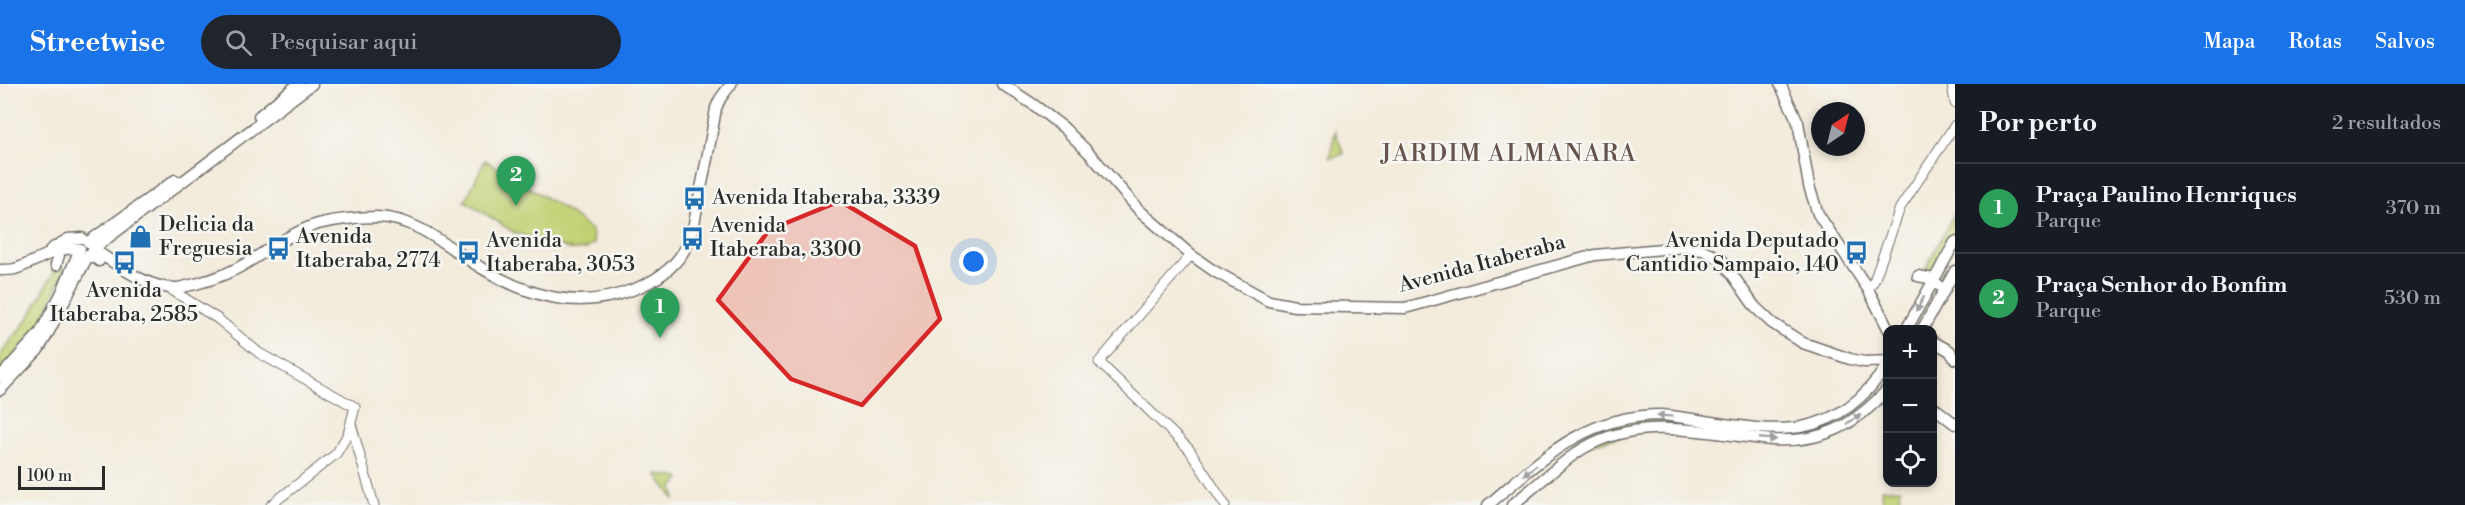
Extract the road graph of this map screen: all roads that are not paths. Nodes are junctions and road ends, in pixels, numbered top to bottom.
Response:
1 (298, 84) edge
2 (312, 84) edge
3 (731, 84) edge
4 (1002, 84) edge
5 (1780, 84) edge
6 (1952, 84) edge
7 (1955, 103) edge
8 (1955, 125) edge
9 (1955, 242) edge
10 (86, 246) junction
11 (56, 252) junction
12 (1191, 255) junction
13 (41, 256) junction
14 (56, 265) dead end
15 (0, 270) edge
16 (1955, 271) edge
17 (1918, 276) dead end
18 (1934, 279) junction
19 (186, 287) junction
20 (170, 289) junction
21 (1868, 289) junction
22 (189, 300) junction
23 (1933, 311) junction
24 (1886, 325) edge
25 (1909, 325) edge
26 (1925, 325) edge
27 (1937, 344) edge
28 (1955, 358) edge
29 (1864, 362) junction
30 (1883, 362) edge
31 (1883, 370) edge
32 (0, 377) edge
33 (1879, 377) junction
34 (0, 390) edge
35 (1883, 393) edge
36 (1937, 410) edge
37 (351, 423) junction
38 (1955, 424) edge
39 (1573, 438) junction
40 (1579, 451) junction
41 (271, 505) edge
42 (374, 505) edge
43 (1225, 505) edge
44 (1488, 505) edge
45 (1512, 505) edge

1 - 10 main road
2 - 10 main road
3 - 19 main road
4 - 12 main road, Avenida Itaberaba
5 - 21 main road
6 - 7 street
8 - 21 street
9 - 18 main road
10 - 11 main road
10 - 13 main road
10 - 20 main road
10 - 32 main road
10 - 34 main road
11 - 13 main road
11 - 14 main road
12 - 29 main road, Avenida Itaberaba
12 - 43 street
13 - 15 main road
16 - 23 main road
17 - 18 main road
18 - 23 main road
18 -> 25 main road
19 - 20 main road
19 - 22 street
20 - 22 street
21 - 24 main road
22 - 37 street
23 - 26 main road
27 - 28 main road
29 - 30 main road, Avenida Itaberaba
29 - 33 main road
31 - 33 main road
33 -> 39 main road
40 -> 35 main road
36 - 38 main road
37 - 41 street
37 - 42 street
39 - 40 main road
39 -> 44 main road
40 - 45 main road

